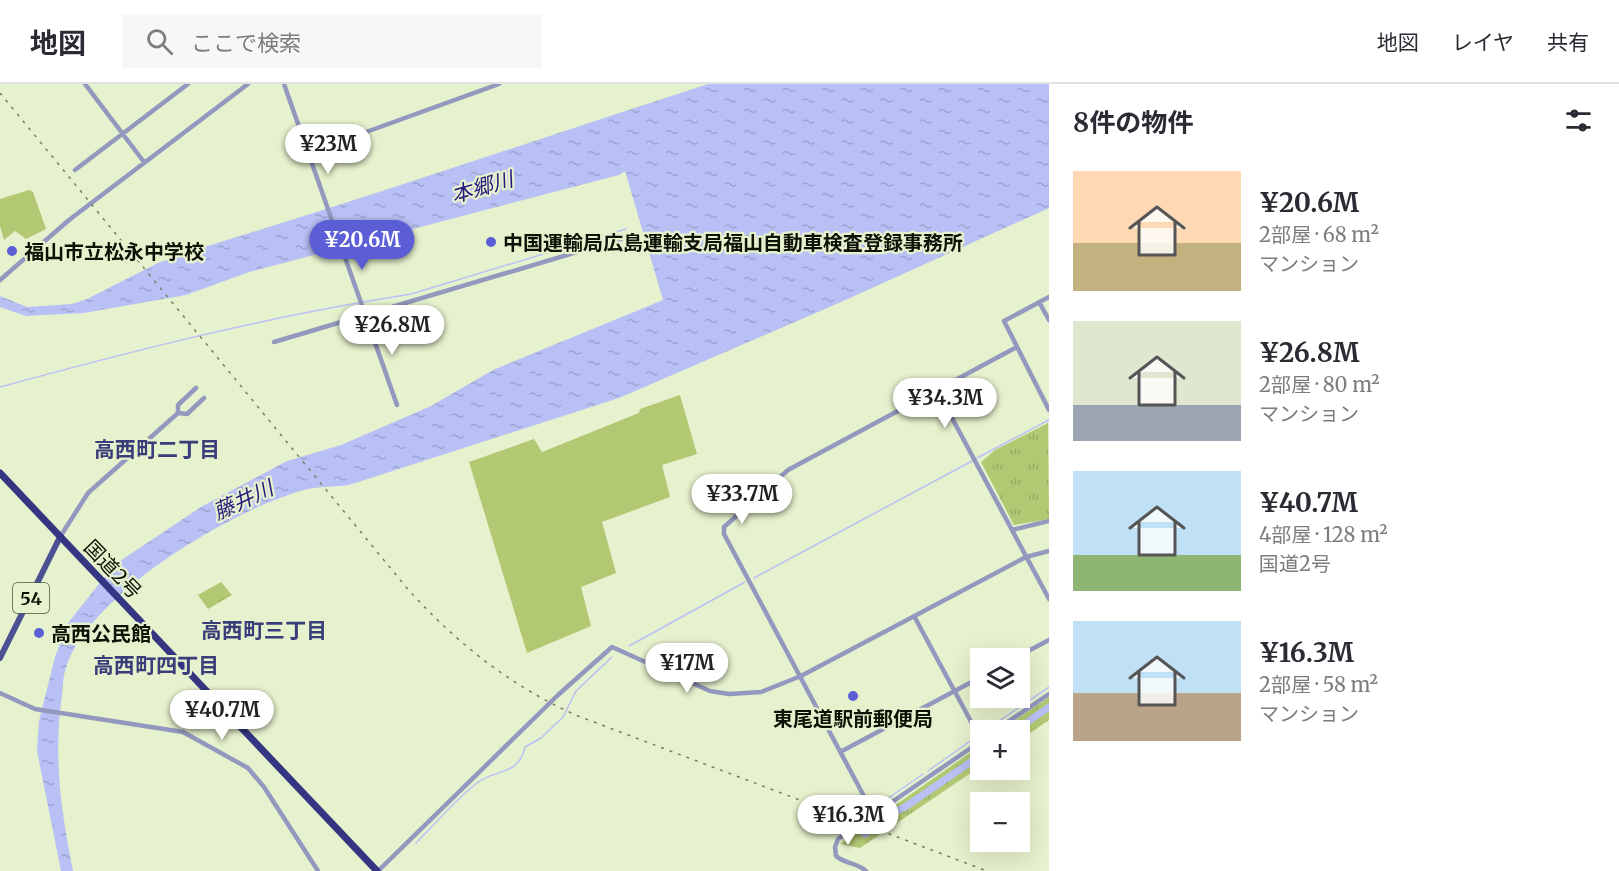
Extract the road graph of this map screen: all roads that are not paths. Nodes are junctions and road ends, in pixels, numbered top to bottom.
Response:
1 (86, 84) edge
2 (188, 84) edge
3 (248, 84) edge
4 (284, 84) edge
5 (499, 84) edge
6 (123, 133) junction
7 (308, 153) junction
8 (144, 162) junction
9 (75, 170) dead end
10 (621, 239) dead end
11 (0, 280) edge
12 (1049, 297) edge
13 (1039, 302) junction
14 (366, 315) junction
15 (1049, 321) edge
16 (274, 342) dead end
17 (1016, 348) junction
18 (196, 388) dead end
19 (937, 390) junction
20 (204, 398) dead end
21 (397, 405) dead end
22 (1049, 410) edge
23 (178, 413) junction
24 (0, 473) edge
25 (1049, 521) edge
26 (1012, 530) junction
27 (60, 537) junction
28 (1049, 551) edge
29 (1026, 557) junction
30 (1049, 599) edge
31 (914, 616) junction
32 (1049, 640) edge
33 (1030, 650) edge
34 (0, 658) edge
35 (801, 676) junction
36 (970, 682) edge
37 (953, 692) junction
38 (0, 693) edge
39 (1049, 694) edge
40 (1011, 720) edge
41 (970, 722) edge
42 (970, 749) edge
43 (842, 752) junction
44 (874, 815) junction
45 (318, 871) edge
46 (377, 871) edge
47 (866, 871) edge

1 - 6 street
2 - 6 street
3 - 8 street
4 - 7 street
5 - 7 street
6 - 8 street
6 - 9 street
7 - 14 street
8 - 11 street
10 - 14 street
12 - 13 street
13 - 15 street
13 - 17 street
14 - 16 street
14 - 21 street
17 - 19 street
17 - 22 street
18 - 23 street
19 - 26 street
19 - 35 street
20 - 23 street
23 - 27 street
24 - 27 highway, 国道2号
25 - 26 street
26 - 29 street
27 - 34 main road, 54
27 - 46 highway, 国道2号
28 - 29 street
29 - 30 street
29 - 31 street
31 - 35 street
31 - 37 street
32 - 33 street
35 - 43 street
35 - 46 street
36 - 37 street
37 - 41 street
37 - 43 street
38 - 45 street
39 - 40 street
42 - 44 street
43 - 44 street
44 - 47 street

